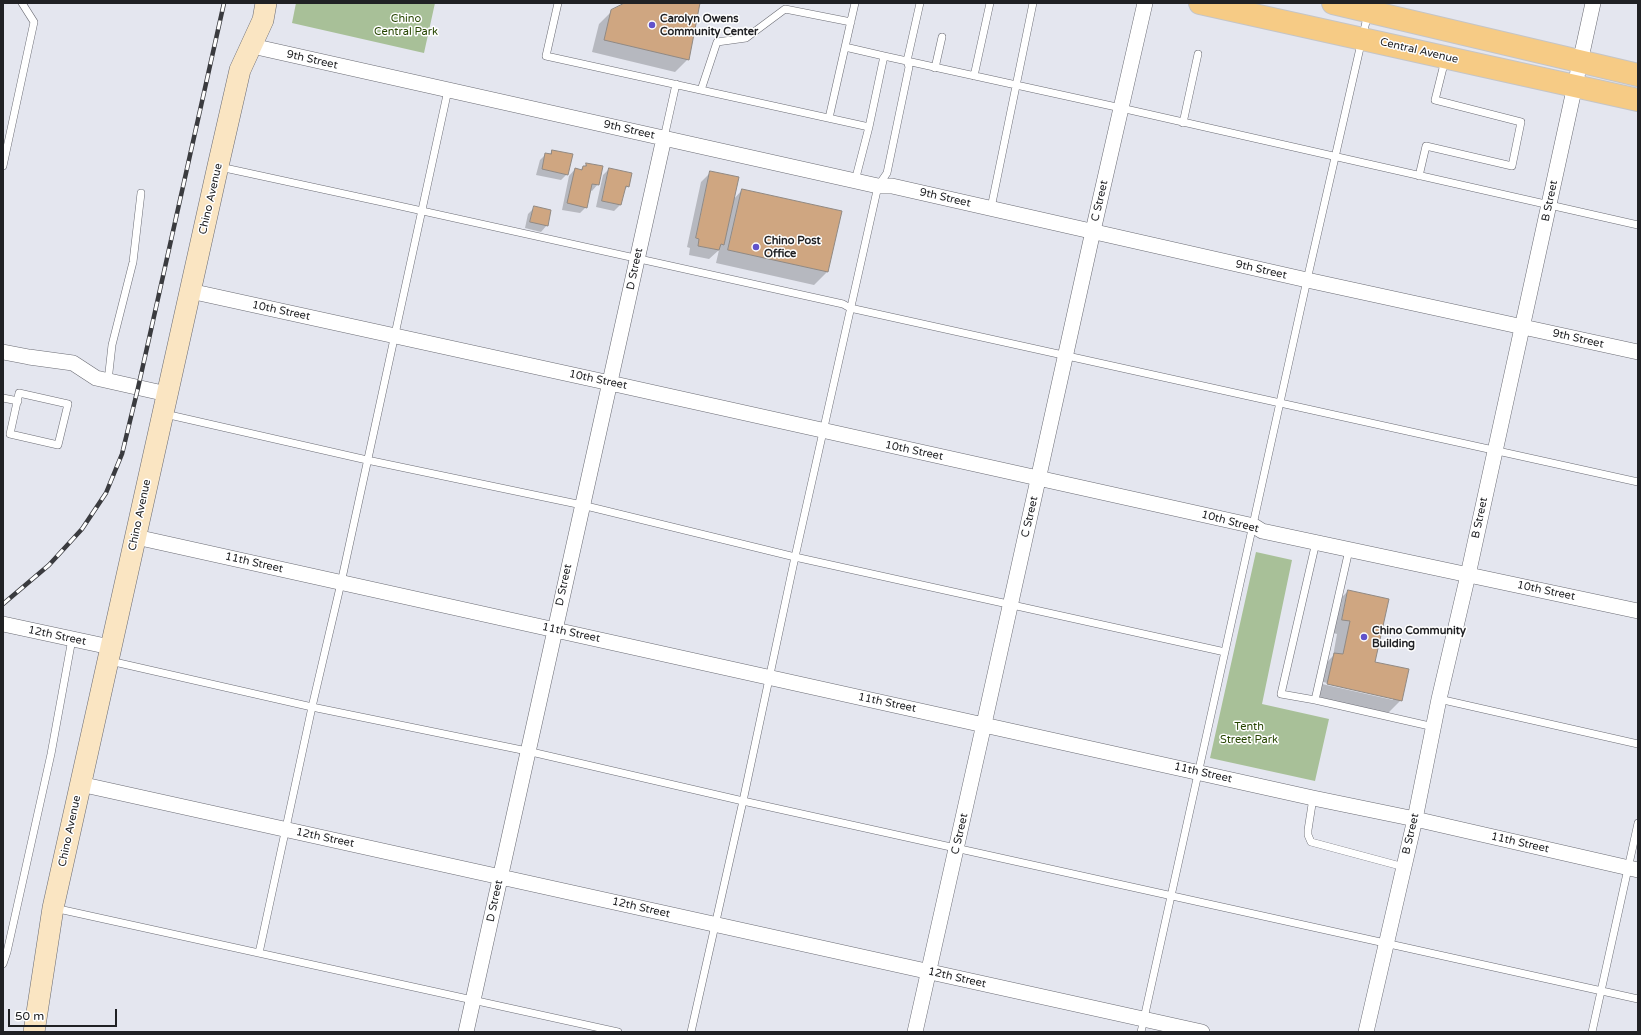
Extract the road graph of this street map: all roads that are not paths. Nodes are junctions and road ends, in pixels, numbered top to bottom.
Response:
1 (22, 3) edge
2 (266, 3) edge
3 (558, 3) edge
4 (855, 3) edge
5 (920, 3) edge
6 (990, 3) edge
7 (1033, 3) edge
8 (1145, 3) edge
9 (1200, 3) edge
10 (1333, 3) edge
11 (1593, 3) edge
12 (1369, 7) edge
13 (851, 22) junction
14 (942, 37) dead end
15 (1362, 39) junction
16 (252, 46) junction
17 (845, 48) junction
18 (1198, 54) dead end
19 (884, 56) junction
20 (1445, 57) junction
21 (907, 61) junction
22 (1580, 62) junction
23 (935, 68) junction
24 (1638, 75) edge
25 (974, 76) junction
26 (676, 84) junction
27 (1016, 85) junction
28 (1575, 86) junction
29 (448, 90) junction
30 (702, 90) junction
31 (1638, 100) edge
32 (1121, 108) junction
33 (829, 118) junction
34 (1183, 123) junction
35 (869, 127) junction
36 (664, 138) junction
37 (1335, 158) junction
38 (3, 166) edge
39 (218, 166) junction
40 (1419, 176) junction
41 (855, 181) junction
42 (878, 186) junction
43 (141, 193) dead end
44 (1548, 205) junction
45 (991, 208) junction
46 (423, 210) junction
47 (1638, 225) edge
48 (1092, 231) junction
49 (637, 260) junction
50 (1307, 280) junction
51 (190, 291) junction
52 (850, 308) junction
53 (1523, 326) junction
54 (395, 336) junction
55 (1638, 352) edge
56 (3, 354) edge
57 (1066, 354) junction
58 (108, 381) junction
59 (610, 383) junction
60 (3, 398) edge
61 (18, 401) junction
62 (1281, 403) junction
63 (165, 404) junction
64 (824, 431) junction
65 (1495, 450) junction
66 (367, 460) junction
67 (1039, 478) junction
68 (1638, 482) edge
69 (582, 505) junction
70 (1254, 526) junction
71 (136, 537) junction
72 (1316, 542) junction
73 (1349, 550) junction
74 (795, 557) junction
75 (1468, 575) junction
76 (341, 583) junction
77 (1010, 605) junction
78 (1638, 611) edge
79 (3, 624) edge
80 (554, 629) junction
81 (72, 639) junction
82 (1225, 652) junction
83 (109, 654) junction
84 (770, 677) junction
85 (1439, 699) junction
86 (1315, 700) junction
87 (312, 707) junction
88 (984, 724) junction
89 (1434, 727) junction
90 (1638, 744) edge
91 (528, 751) junction
92 (1198, 772) junction
93 (80, 784) junction
94 (1313, 798) junction
95 (743, 801) junction
96 (1415, 819) junction
97 (1638, 823) edge
98 (286, 830) junction
99 (956, 848) junction
100 (1404, 867) junction
101 (1633, 868) edge
102 (500, 877) junction
103 (1171, 896) junction
104 (53, 908) junction
105 (714, 925) junction
106 (1386, 943) junction
107 (259, 953) junction
108 (3, 964) edge
109 (928, 971) junction
110 (1601, 990) junction
111 (1638, 999) edge
112 (473, 1000) junction
113 (1143, 1026) edge
114 (34, 1032) edge
115 (466, 1032) edge
116 (618, 1032) edge
117 (691, 1032) edge
118 (915, 1032) edge
119 (1202, 1032) edge
120 (1366, 1032) edge
121 (1592, 1032) edge

1 - 38 lane
2 - 16 main road, Chino Avenue
3 - 26 lane
4 - 13 lane
5 - 21 lane
6 - 25 lane
7 - 27 lane
8 - 32 street, C Street
9 - 15 main road, Central Avenue
10 - 12 main road
11 - 22 street, B Street
12 - 15 lane
12 - 22 main road
13 - 17 lane
13 - 30 lane
14 - 23 lane
15 - 20 main road, Central Avenue
15 - 37 lane
16 - 29 street, 9th Street
16 - 39 main road, Chino Avenue
17 - 19 lane
17 - 33 lane
18 - 34 lane
19 - 21 lane
19 - 35 lane
20 - 28 main road, Central Avenue
20 - 40 lane
21 - 23 lane
21 - 42 lane
22 - 24 main road
22 - 28 street, B Street
23 - 25 lane
25 - 27 lane
26 - 30 lane
26 - 36 lane
27 - 32 lane
27 - 45 lane
28 - 31 main road, Central Avenue
28 - 44 street, B Street
29 - 36 street, 9th Street
29 - 46 lane
30 - 33 lane
32 - 34 lane
32 - 48 street, C Street
33 - 35 lane
34 - 37 lane
35 - 41 lane
36 - 41 street, 9th Street
36 - 49 street, D Street
37 - 40 lane
37 - 50 lane
39 - 46 lane
39 - 51 main road, Chino Avenue
40 - 44 lane
41 - 42 street, 9th Street
42 - 45 street, 9th Street
42 - 52 lane
43 - 58 lane
44 - 47 lane
44 - 53 street, B Street
45 - 48 street, 9th Street
46 - 49 lane
46 - 54 lane
48 - 50 street, 9th Street
48 - 57 street, C Street
49 - 52 lane
49 - 59 street, D Street
50 - 53 street, 9th Street
50 - 62 lane
51 - 54 street, 10th Street
51 - 63 main road, Chino Avenue
52 - 57 lane
52 - 64 lane
53 - 55 street, 9th Street
53 - 65 street, B Street
54 - 59 street, 10th Street
54 - 66 lane
56 - 58 street
57 - 62 lane
57 - 67 street, C Street
58 - 63 street
59 - 64 street, 10th Street
59 - 69 street, D Street
60 - 61 lane
61 - 61 lane
62 - 65 lane
62 - 70 lane
63 - 66 lane
63 - 71 main road, Chino Avenue
64 - 67 street, 10th Street
64 - 74 lane
65 - 68 lane
65 - 75 street, B Street
66 - 69 lane
66 - 76 lane
67 - 70 street, 10th Street
67 - 77 street, C Street
69 - 74 lane
69 - 80 street, D Street
70 - 72 street, 10th Street
70 - 82 lane
71 - 76 street, 11th Street
71 - 83 main road, Chino Avenue
72 - 73 street, 10th Street
72 - 86 lane
73 - 75 street, 10th Street
73 - 86 lane
74 - 77 lane
74 - 84 lane
75 - 78 street, 10th Street
75 - 85 street, B Street
76 - 80 street, 11th Street
76 - 87 lane
77 - 82 lane
77 - 88 street, C Street
79 - 81 street, 12th Street
80 - 84 street, 11th Street
80 - 91 street, D Street
81 - 83 street, 12th Street
81 - 108 lane
82 - 92 lane
83 - 87 lane
83 - 93 main road, Chino Avenue
84 - 88 street, 11th Street
84 - 95 lane
85 - 89 street, B Street
85 - 90 lane
86 - 89 lane
87 - 91 lane
87 - 98 lane
88 - 92 street, 11th Street
88 - 99 street, C Street
89 - 96 street, B Street
91 - 95 lane
91 - 102 street, D Street
92 - 94 street, 11th Street
92 - 103 lane
93 - 98 street, 12th Street
93 - 104 main road, Chino Avenue
94 - 96 street, 11th Street
94 - 100 lane
95 - 99 lane
95 - 105 lane
96 - 100 street, B Street
96 - 101 street, 11th Street
97 - 101 lane
98 - 102 street, 12th Street
98 - 107 lane
99 - 103 lane
99 - 109 street, C Street
100 - 106 street, B Street
101 - 110 lane
102 - 105 street, 12th Street
102 - 112 street, D Street
103 - 106 lane
103 - 113 lane
104 - 107 lane
104 - 114 main road, Chino Avenue
105 - 109 street, 12th Street
105 - 117 lane
106 - 110 lane
106 - 120 street, B Street
107 - 112 lane
109 - 113 street, 12th Street
109 - 118 street, C Street
110 - 111 lane
110 - 121 lane
112 - 115 street, D Street
112 - 116 lane
113 - 119 street, 12th Street

